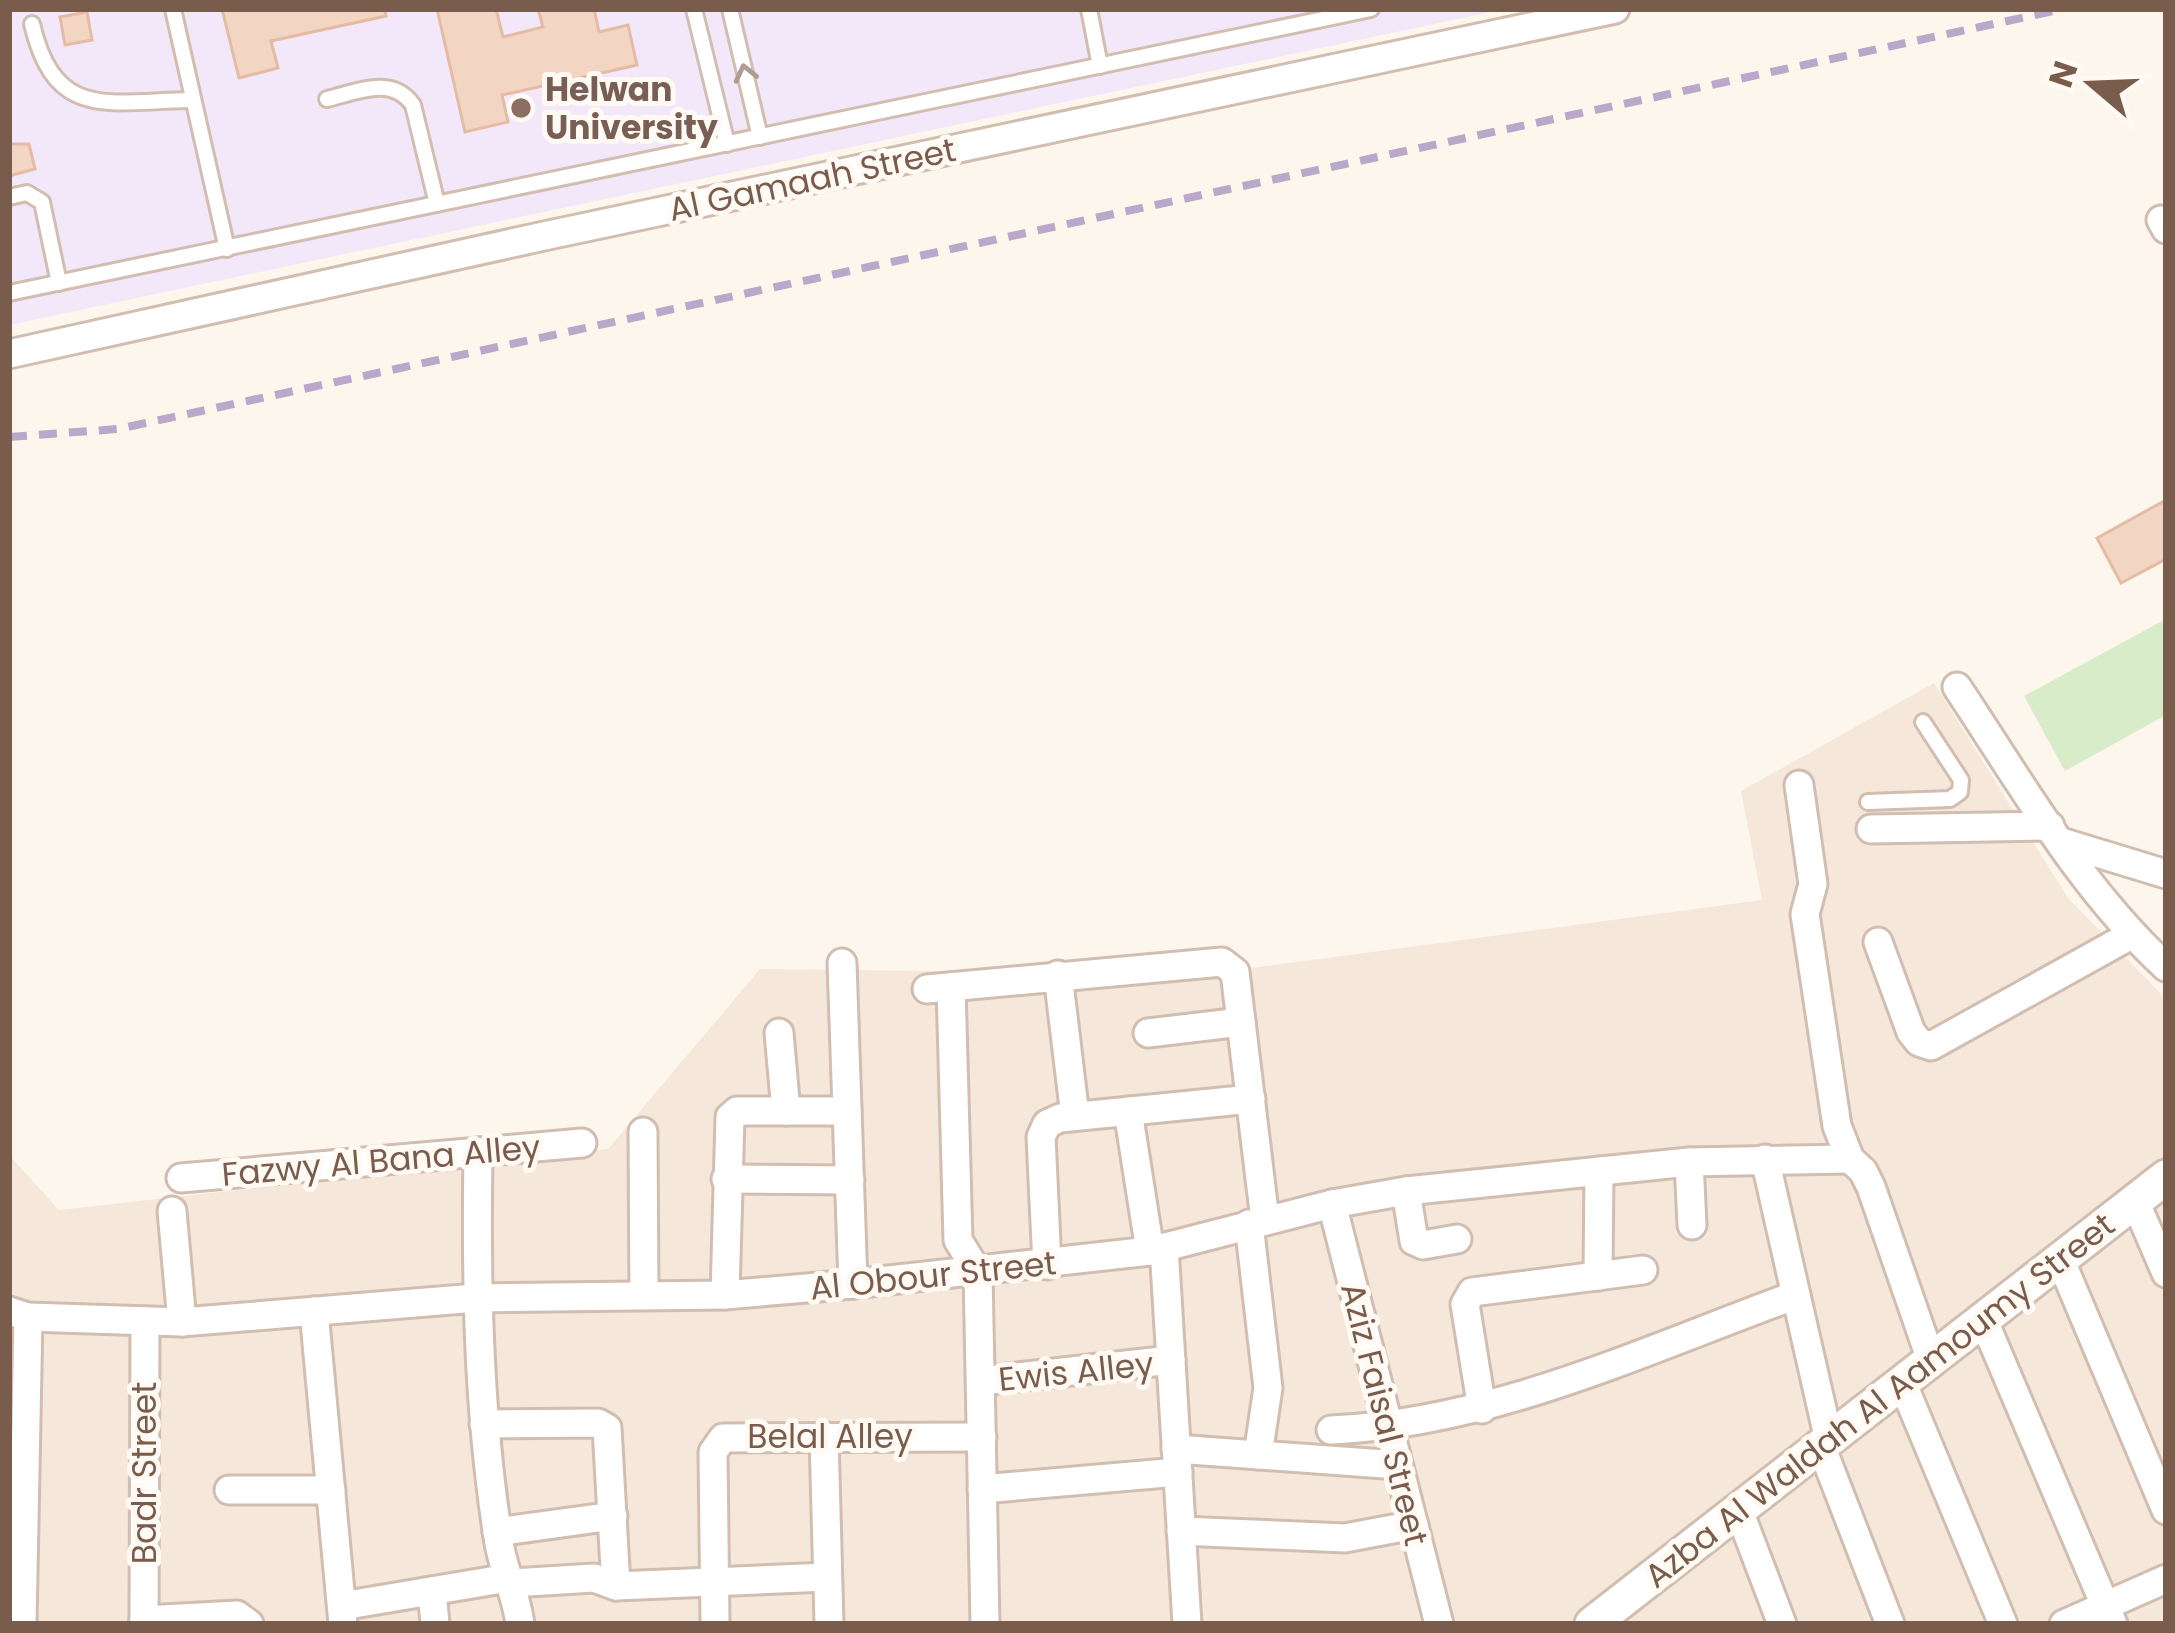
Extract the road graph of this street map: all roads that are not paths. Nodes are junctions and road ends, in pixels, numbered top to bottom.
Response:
1 (173, 9) edge
2 (730, 9) edge
3 (1089, 9) edge
4 (1371, 9) edge
5 (1615, 9) edge
6 (692, 10) edge
7 (32, 24) dead end
8 (1100, 66) junction
9 (191, 100) junction
10 (327, 100) dead end
11 (760, 137) junction
12 (727, 144) junction
13 (9, 197) edge
14 (437, 204) junction
15 (227, 249) junction
16 (59, 284) junction
17 (9, 293) edge
18 (9, 354) edge
19 (1957, 686) dead end
20 (1923, 722) dead end
21 (1798, 785) dead end
22 (1882, 815) joint
23 (2056, 834) junction
24 (2166, 874) edge
25 (2131, 935) junction
26 (1878, 942) dead end
27 (842, 963) dead end
28 (2166, 967) edge
29 (1058, 975) junction
30 (1241, 1022) junction
31 (779, 1033) dead end
32 (1148, 1033) dead end
33 (1251, 1099) junction
34 (786, 1111) junction
35 (847, 1111) junction
36 (1128, 1111) junction
37 (1075, 1116) junction
38 (643, 1132) dead end
39 (582, 1143) dead end
40 (478, 1152) junction
41 (1765, 1159) junction
42 (1850, 1159) junction
43 (1689, 1162) junction
44 (1599, 1171) junction
45 (2166, 1177) edge
46 (181, 1178) dead end
47 (726, 1179) junction
48 (850, 1180) junction
49 (1406, 1191) junction
50 (2135, 1201) junction
51 (1332, 1204) junction
52 (172, 1211) dead end
53 (1257, 1222) junction
54 (1692, 1225) dead end
55 (1457, 1239) dead end
56 (1157, 1249) junction
57 (2060, 1259) junction
58 (1046, 1265) junction
59 (1642, 1270) dead end
60 (979, 1273) junction
61 (2166, 1274) edge
62 (1598, 1276) junction
63 (853, 1284) junction
64 (725, 1294) junction
65 (644, 1295) junction
66 (1796, 1295) junction
67 (476, 1298) junction
68 (314, 1311) junction
69 (18, 1314) edge
70 (1983, 1319) junction
71 (145, 1321) junction
72 (182, 1322) junction
73 (1172, 1360) junction
74 (1931, 1360) junction
75 (980, 1381) junction
76 (1902, 1382) junction
77 (1482, 1409) junction
78 (484, 1424) junction
79 (1389, 1428) junction
80 (1331, 1430) dead end
81 (824, 1436) junction
82 (982, 1437) junction
83 (1825, 1443) junction
84 (1258, 1455) junction
85 (1177, 1460) junction
86 (1398, 1465) junction
87 (982, 1489) junction
88 (229, 1490) dead end
89 (331, 1490) junction
90 (2166, 1510) edge
91 (1739, 1511) junction
92 (613, 1516) junction
93 (17, 1517) edge
94 (1414, 1525) junction
95 (1181, 1531) junction
96 (497, 1532) junction
97 (827, 1577) junction
98 (2166, 1579) edge
99 (510, 1581) junction
100 (715, 1582) junction
101 (616, 1586) junction
102 (432, 1591) junction
103 (1631, 1611) edge
104 (342, 1615) edge
105 (2109, 1615) edge
106 (144, 1622) edge
107 (716, 1623) edge
108 (22, 1624) edge
109 (249, 1624) edge
110 (435, 1624) edge
111 (520, 1624) edge
112 (829, 1624) edge
113 (985, 1624) edge
114 (1187, 1624) edge
115 (1439, 1624) edge
116 (1592, 1624) edge
117 (1782, 1624) edge
118 (1891, 1624) edge
119 (2003, 1624) edge
120 (2064, 1624) edge

1 - 9 lane
11 -> 2 lane
3 - 8 lane
4 - 8 lane
5 - 18 street, Al Gamaah Street
6 - 12 lane
7 - 9 lane
8 - 11 lane
9 - 15 lane
10 - 14 lane
11 - 12 lane
12 - 14 lane
13 - 16 lane
14 - 15 lane
15 - 16 lane
16 - 17 lane
19 - 23 street
20 - 22 lane
21 - 42 street
22 - 23 street
23 - 24 street
23 - 25 street
25 - 26 street
25 - 28 street
27 - 35 street
29 - 30 street
29 - 37 street
29 - 60 street
30 - 32 street
30 - 33 street
31 - 34 street
33 - 36 street
33 - 53 street
34 - 35 street
34 - 47 street
35 - 48 street
36 - 37 street
36 - 56 street
37 - 58 street
38 - 65 street
39 - 40 street, Fazwy Al Bana Alley
40 - 46 street, Fazwy Al Bana Alley
40 - 67 street
41 - 42 street, Al Obour Street
41 - 43 street, Al Obour Street
41 - 66 street
42 - 74 street
43 - 44 street, Al Obour Street
43 - 54 street
44 - 49 street, Al Obour Street
44 - 62 street
45 - 50 street, Azba Al Waldah Al Aamoumy Street
47 - 48 street
47 - 64 street
48 - 63 street
49 - 51 street, Al Obour Street
49 - 55 street
50 - 57 street, Azba Al Waldah Al Aamoumy Street
50 - 61 street
51 - 53 street, Al Obour Street
51 - 79 street, Aziz Faisal Street
52 - 72 street
53 - 56 street, Al Obour Street
53 - 84 street
56 - 58 street, Al Obour Street
56 - 73 street
57 - 70 street, Azba Al Waldah Al Aamoumy Street
57 - 90 street
58 - 60 street, Al Obour Street
59 - 62 street
60 - 63 street, Al Obour Street
60 - 75 street
62 - 77 street
63 - 64 street, Al Obour Street
64 - 65 street, Al Obour Street
65 - 67 street, Al Obour Street
66 - 77 street
66 - 83 street
67 - 68 street, Al Obour Street
67 - 78 street
68 - 72 street, Al Obour Street
68 - 89 street
69 - 71 street, Al Obour Street
69 - 93 street
70 - 74 street, Azba Al Waldah Al Aamoumy Street
70 - 105 street
71 - 72 street, Al Obour Street
71 - 106 street, Badr Street
73 - 75 street, Ewis Alley
73 - 85 street
74 - 76 street, Azba Al Waldah Al Aamoumy Street
75 - 82 street
76 - 83 street, Azba Al Waldah Al Aamoumy Street
76 - 119 street
77 - 79 street
78 - 92 street
78 - 96 street
79 - 80 street
79 - 86 street, Aziz Faisal Street
81 - 82 street, Belal Alley
81 - 97 street
81 - 100 street, Belal Alley
82 - 87 street
83 - 91 street, Azba Al Waldah Al Aamoumy Street
83 - 118 street
84 - 85 street
84 - 86 street
85 - 87 street
85 - 95 street
86 - 94 street, Aziz Faisal Street
87 - 113 street
88 - 89 street
89 - 104 street
91 - 103 street, Azba Al Waldah Al Aamoumy Street
91 - 117 street
92 - 96 street
92 - 101 street
93 - 108 street
94 - 95 street
94 - 115 street, Aziz Faisal Street
95 - 114 street
96 - 99 street
97 - 100 street
97 - 112 street
98 - 105 street
99 - 101 street
99 - 102 street
99 - 111 street
100 - 101 street
100 - 107 street, Belal Alley
102 - 104 street
102 - 110 street
103 - 116 street, Azba Al Waldah Al Aamoumy Street
105 - 120 street
106 - 109 street

